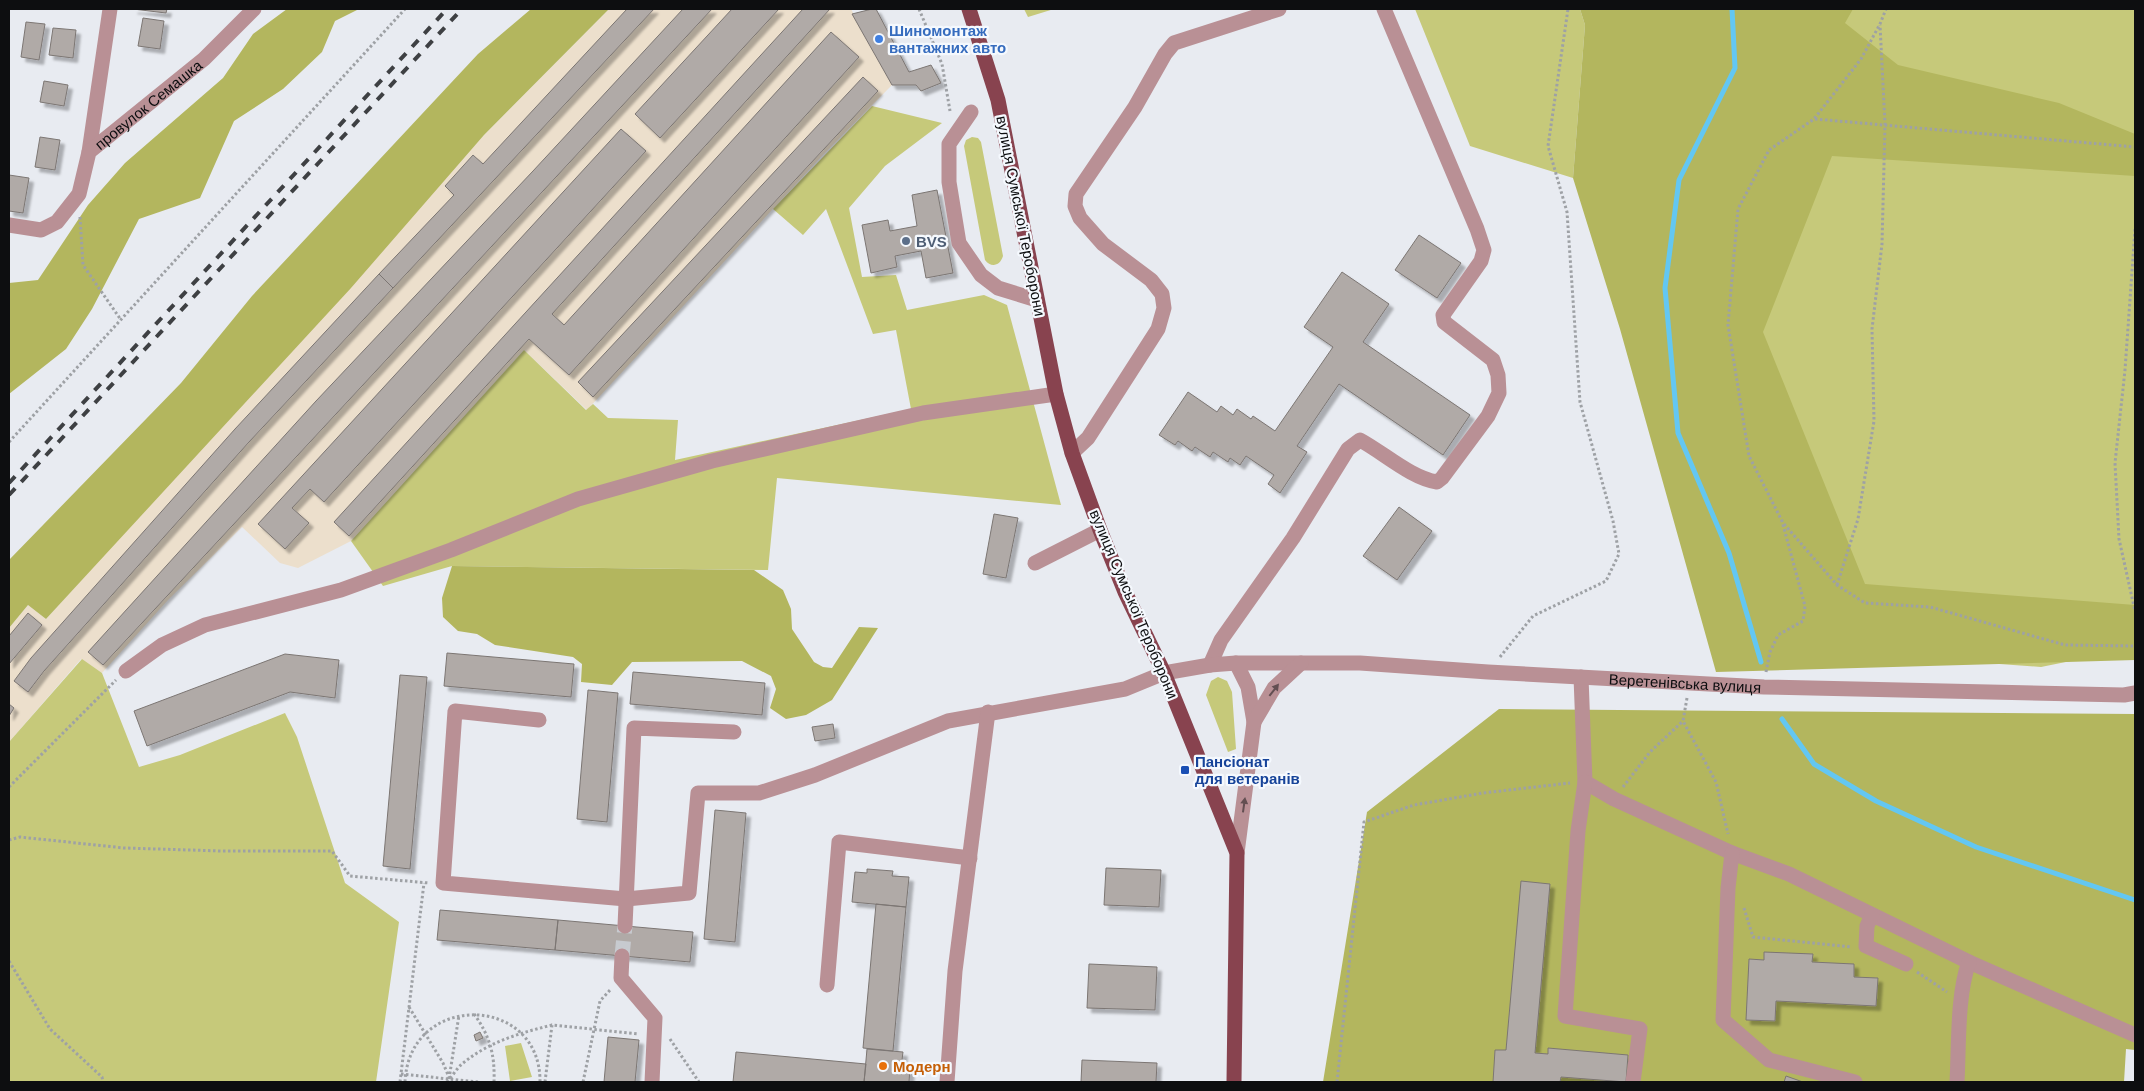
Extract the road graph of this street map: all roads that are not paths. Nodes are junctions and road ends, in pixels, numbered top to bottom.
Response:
1 (110, 9) edge
2 (254, 9) edge
3 (969, 9) edge
4 (1278, 9) edge
5 (1384, 9) edge
6 (971, 112) dead end
7 (89, 152) junction
8 (9, 225) edge
9 (1037, 300) junction
10 (1056, 394) junction
11 (1072, 453) junction
12 (1100, 530) junction
13 (1035, 563) dead end
14 (1236, 663) junction
15 (1301, 663) junction
16 (1210, 665) junction
17 (126, 671) road end
18 (1164, 673) junction
19 (1581, 677) junction
20 (2135, 693) edge
21 (988, 712) junction
22 (539, 720) dead end
23 (1254, 722) junction
24 (734, 732) dead end
25 (1585, 782) junction
26 (1237, 853) junction
27 (1732, 853) junction
28 (970, 858) junction
29 (626, 899) junction
30 (1872, 915) junction
31 (625, 926) tunnel mouth
32 (622, 956) tunnel mouth
33 (1968, 962) junction
34 (1906, 964) road end
35 (827, 985) dead end
36 (2135, 1035) edge
37 (652, 1082) edge
38 (947, 1082) edge
39 (1234, 1082) edge
40 (1634, 1082) edge
41 (1855, 1082) edge
42 (1957, 1082) edge

1 - 7 street
2 - 7 street, провулок Семашка
3 - 9 main road, вулиця Сумської Тероборони
4 - 11 street
5 - 16 street
6 - 9 street
7 - 8 street, провулок Семашка
9 - 10 main road, вулиця Сумської Тероборони
10 - 11 main road, вулиця Сумської Тероборони
10 - 17 street
11 - 12 main road, вулиця Сумської Тероборони
12 - 13 street
12 - 18 main road, вулиця Сумської Тероборони
14 - 15 street, Веретенівська вулиця
14 - 16 street, Веретенівська вулиця
14 - 23 street
15 - 19 street, Веретенівська вулиця
23 -> 15 street
16 - 18 street, Веретенівська вулиця
18 - 21 street, Веретенівська вулиця
18 - 26 main road, вулиця Сумської Тероборони
19 - 20 street, Веретенівська вулиця
19 - 25 street
21 - 28 street
21 - 29 street, Веретенівська вулиця
22 - 29 street
26 -> 23 street
24 - 29 street
25 - 27 street
25 - 40 street
26 - 39 main road, вулиця Сумської Тероборони
27 - 30 street
27 - 41 street
28 - 35 street
28 - 38 street
29 - 31 street
30 - 33 street
30 - 34 street
32 - 37 street
33 - 36 street
33 - 42 street

